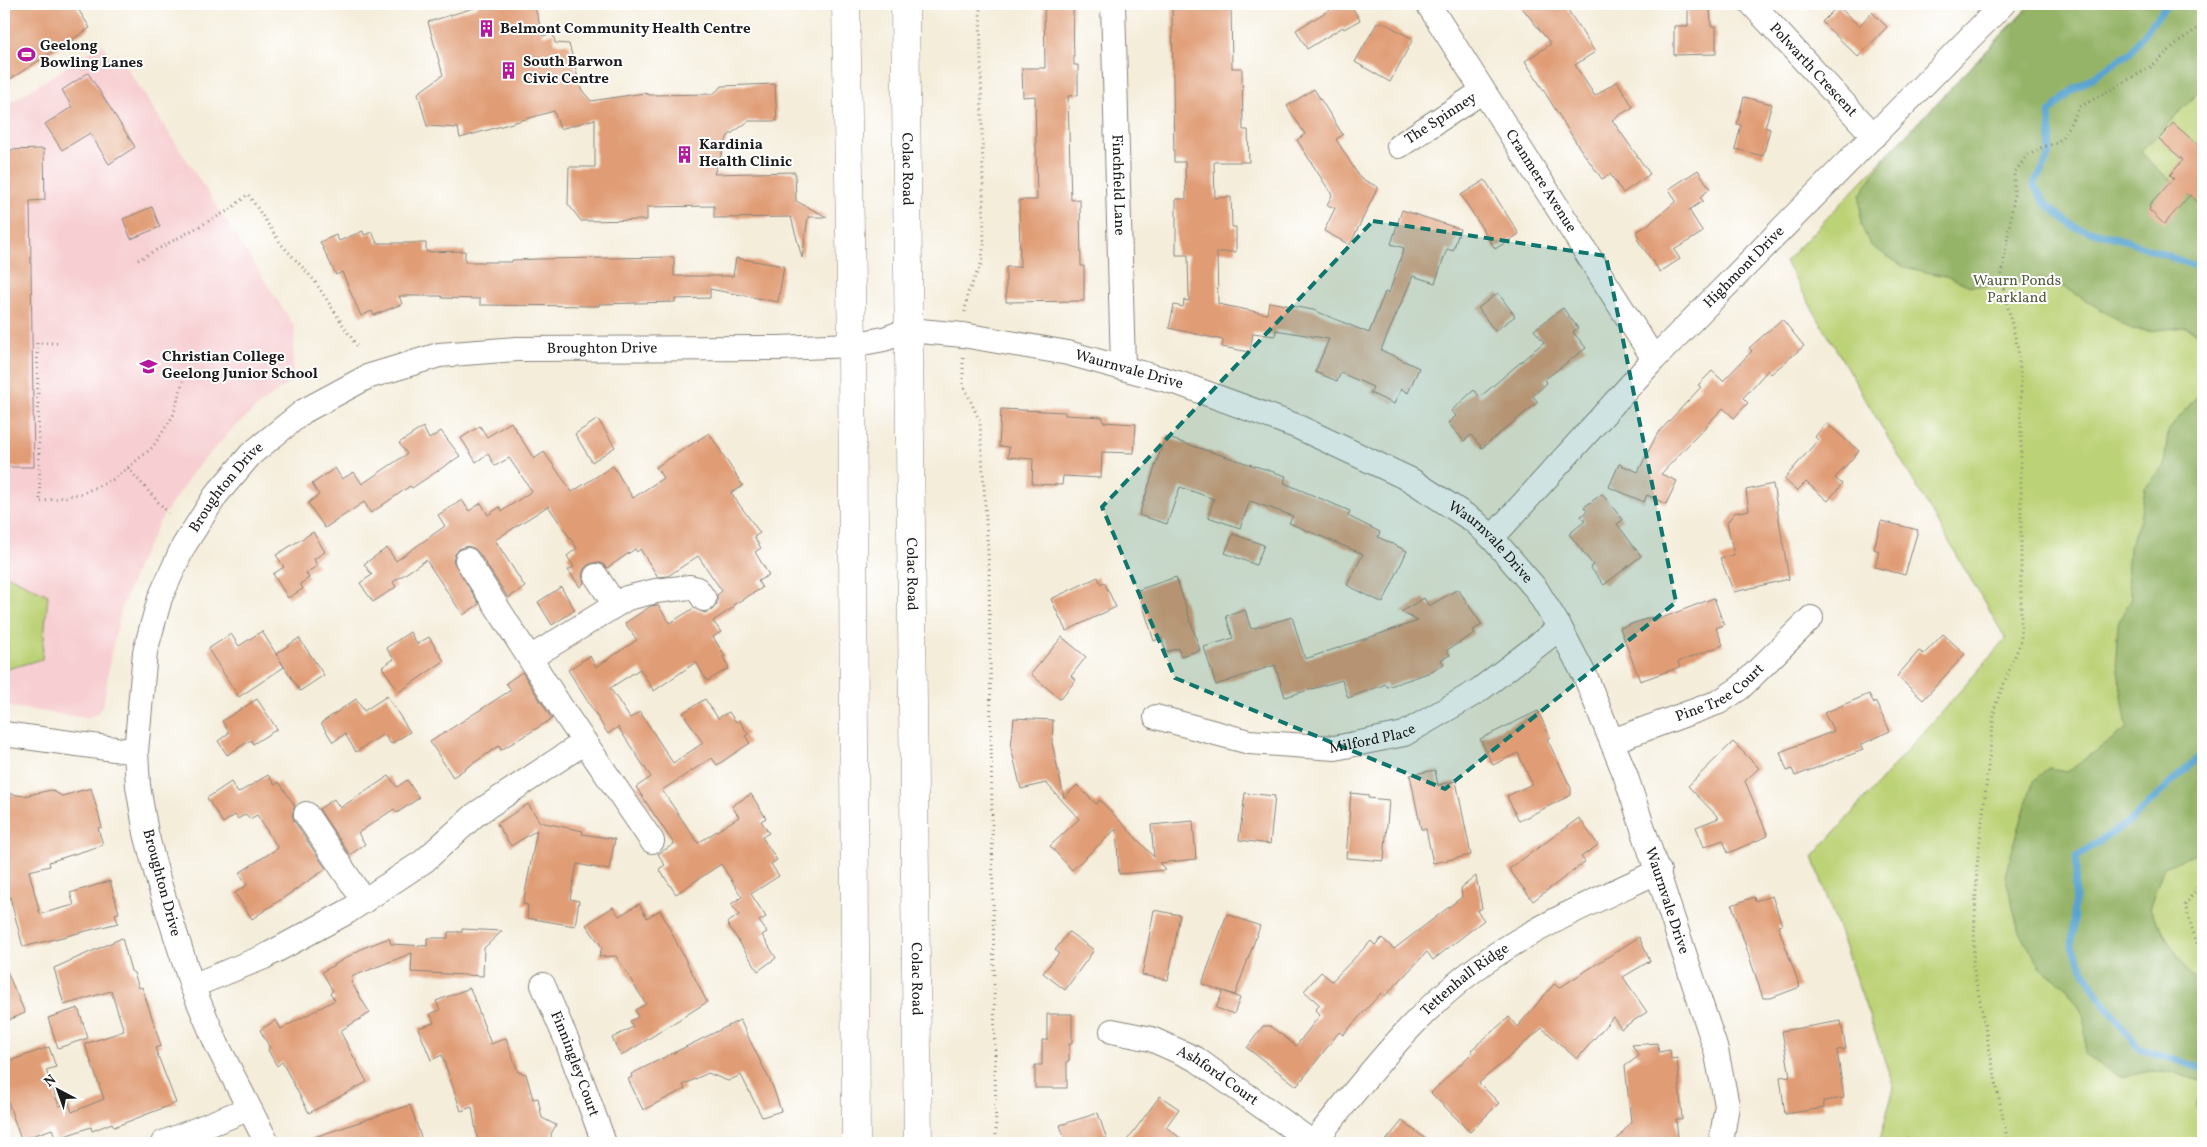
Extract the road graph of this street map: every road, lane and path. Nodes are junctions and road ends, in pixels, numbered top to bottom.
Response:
1 (846, 4) edge
2 (905, 4) edge
3 (980, 4) edge
4 (1113, 4) edge
5 (1428, 4) edge
6 (1752, 4) edge
7 (2003, 4) edge
8 (2203, 25) edge
9 (1483, 91) junction
10 (1874, 136) junction
11 (1399, 146) dead end
12 (138, 260) dead end
13 (909, 330) junction
14 (963, 335) junction
15 (884, 339) joint
16 (57, 343) dead end
17 (852, 345) junction
18 (358, 348) dead end
19 (1654, 359) junction
20 (1123, 367) junction
21 (183, 381) dead end
22 (128, 468) junction
23 (168, 513) dead end
24 (1492, 538) junction
25 (467, 560) dead end
26 (596, 576) dead end
27 (704, 599) dead end
28 (615, 604) junction
29 (1811, 618) dead end
30 (1560, 628) junction
31 (530, 658) junction
32 (1156, 717) dead end
33 (4, 734) edge
34 (1612, 741) junction
35 (585, 742) junction
36 (136, 752) junction
37 (306, 814) dead end
38 (652, 841) dead end
39 (1658, 871) junction
40 (2203, 880) edge
41 (364, 901) junction
42 (2203, 952) edge
43 (543, 984) dead end
44 (192, 986) junction
45 (1112, 1031) dead end
46 (248, 1109) junction
47 (163, 1143) edge
48 (267, 1143) edge
49 (604, 1143) edge
50 (856, 1143) edge
51 (918, 1143) edge
52 (996, 1143) edge
53 (1313, 1143) edge
54 (1722, 1143) edge
55 (2008, 1143) edge

1 - 17 highway
2 - 13 highway, Colac Road
3 - 14 path
4 - 20 street, Finchfield Lane
5 - 9 street, Cranmere Avenue
6 - 10 street, Polwarth Crescent
7 - 10 street, Highmont Drive
8 - 55 path
9 - 11 street, The Spinney
9 - 19 street, Cranmere Avenue
10 - 19 street, Highmont Drive
12 - 18 path
13 - 14 street, Waurnvale Drive
13 - 15 street, Waurnvale Drive
13 - 51 highway, Colac Road
14 - 20 street, Waurnvale Drive
14 - 52 path
15 - 17 street, Broughton Drive
16 - 22 path
17 - 36 street, Broughton Drive
17 - 50 highway
19 - 24 street, Highmont Drive
20 - 24 street, Waurnvale Drive
21 - 22 path
22 - 23 path
24 - 30 street, Waurnvale Drive
25 - 31 street
26 - 28 street
27 - 28 street
28 - 31 street
29 - 34 street, Pine Tree Court
30 - 32 street, Milford Place
30 - 34 street, Waurnvale Drive
31 - 35 street
33 - 36 street
34 - 39 street, Waurnvale Drive
35 - 38 street
35 - 41 street
36 - 44 street, Broughton Drive
37 - 41 street
39 - 53 street, Tettenhall Ridge
39 - 54 street, Waurnvale Drive
40 - 42 path
41 - 44 street
43 - 49 street, Finningley Court
44 - 46 street, Broughton Drive
45 - 53 street, Ashford Court
46 - 47 street
46 - 48 street, Broughton Drive

